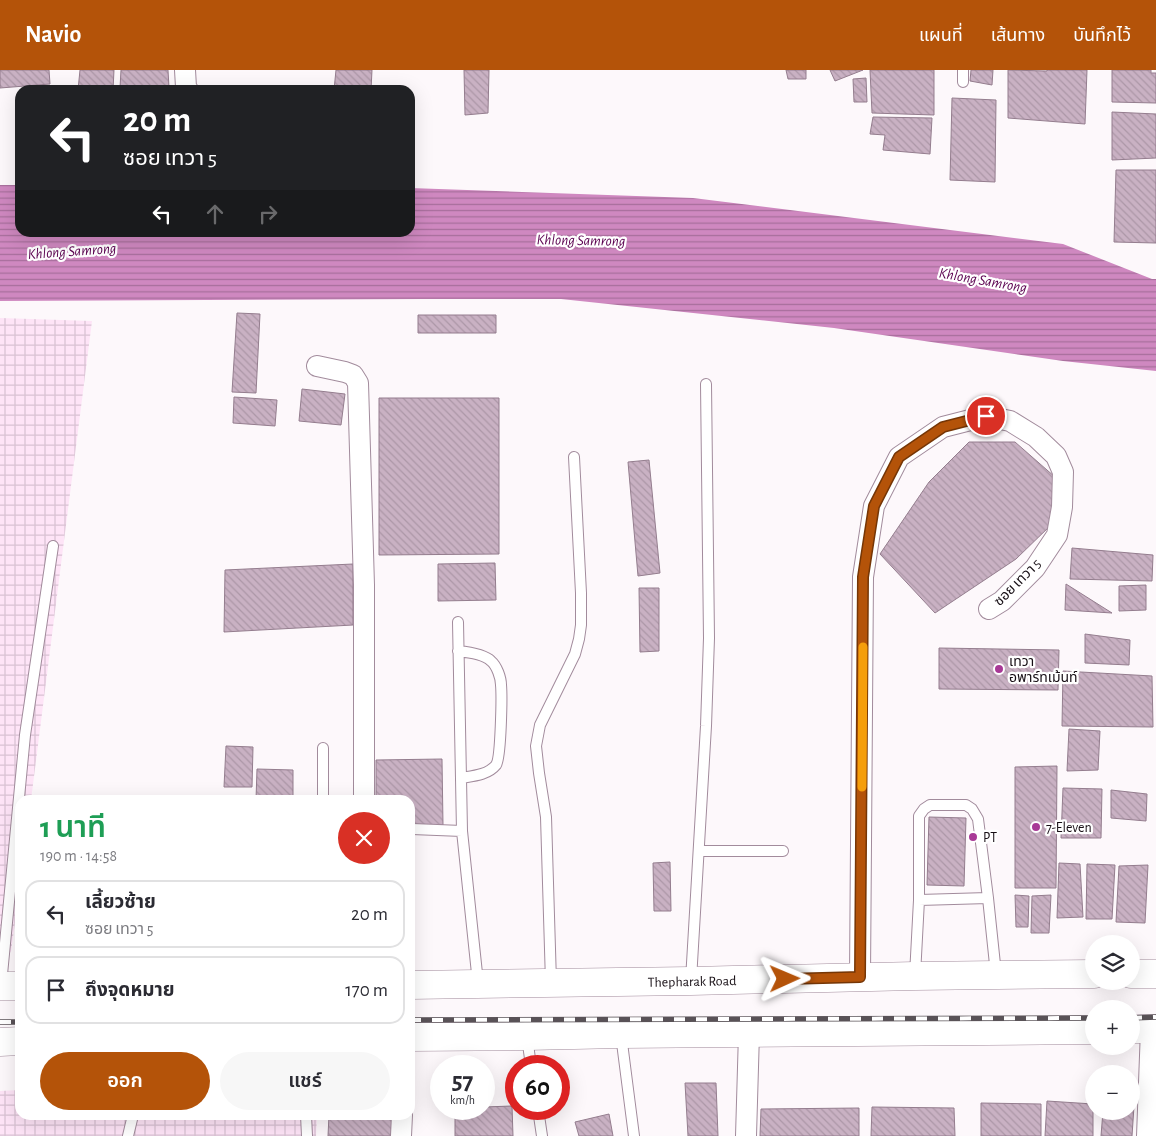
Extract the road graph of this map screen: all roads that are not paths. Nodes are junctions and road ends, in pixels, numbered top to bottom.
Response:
1 (185, 70) edge
2 (963, 70) edge
3 (963, 82) dead end
4 (186, 85) edge
5 (317, 366) dead end
6 (706, 384) dead end
7 (574, 457) dead end
8 (53, 546) dead end
9 (989, 609) dead end
10 (458, 622) dead end
11 (458, 650) junction
12 (323, 748) dead end
13 (461, 778) junction
14 (21, 795) edge
15 (323, 795) edge
16 (364, 795) edge
17 (415, 829) edge
18 (462, 831) junction
19 (699, 851) junction
20 (783, 851) dead end
21 (15, 874) edge
22 (988, 898) junction
23 (919, 900) junction
24 (1085, 974) edge
25 (1140, 974) edge
26 (1156, 974) edge
27 (996, 975) junction
28 (915, 976) junction
29 (860, 977) junction
30 (691, 981) junction
31 (478, 984) junction
32 (551, 984) junction
33 (415, 985) edge
34 (7, 986) edge
35 (1146, 1029) edge
36 (1085, 1030) edge
37 (621, 1034) junction
38 (749, 1034) junction
39 (527, 1036) junction
40 (415, 1037) edge
41 (0, 1042) edge
42 (15, 1042) edge
43 (530, 1055) edge
44 (132, 1120) edge
45 (306, 1120) edge
46 (402, 1120) edge
47 (540, 1120) edge
48 (128, 1136) edge
49 (307, 1136) edge
50 (401, 1136) edge
51 (542, 1136) edge
52 (634, 1136) edge
53 (746, 1136) edge
54 (1147, 1136) edge

1 - 4 street
2 - 3 lane
5 - 16 street
6 - 19 lane
7 - 32 lane
8 - 14 lane
9 - 29 street, ซอย เทวา 5
10 - 11 lane
11 - 13 lane
11 - 13 lane
12 - 15 lane
13 - 18 lane
17 - 18 lane
18 - 31 lane
19 - 20 lane
19 - 30 lane
21 - 34 lane
22 - 23 lane
22 - 23 lane
22 - 27 lane
23 - 28 lane
24 - 27 main road, Thepharak Road
25 - 26 main road
27 - 28 main road, Thepharak Road
28 - 29 main road, Thepharak Road
29 - 30 main road, Thepharak Road
30 - 32 main road, Thepharak Road
31 - 32 main road, Thepharak Road
31 - 33 main road, Thepharak Road
35 - 54 street
36 - 38 main road
37 - 38 main road
37 - 39 main road
37 - 52 lane
38 - 53 street
39 - 40 main road
39 - 43 lane
41 - 42 main road
44 - 48 lane
45 - 49 lane
46 - 50 street
47 - 51 lane

